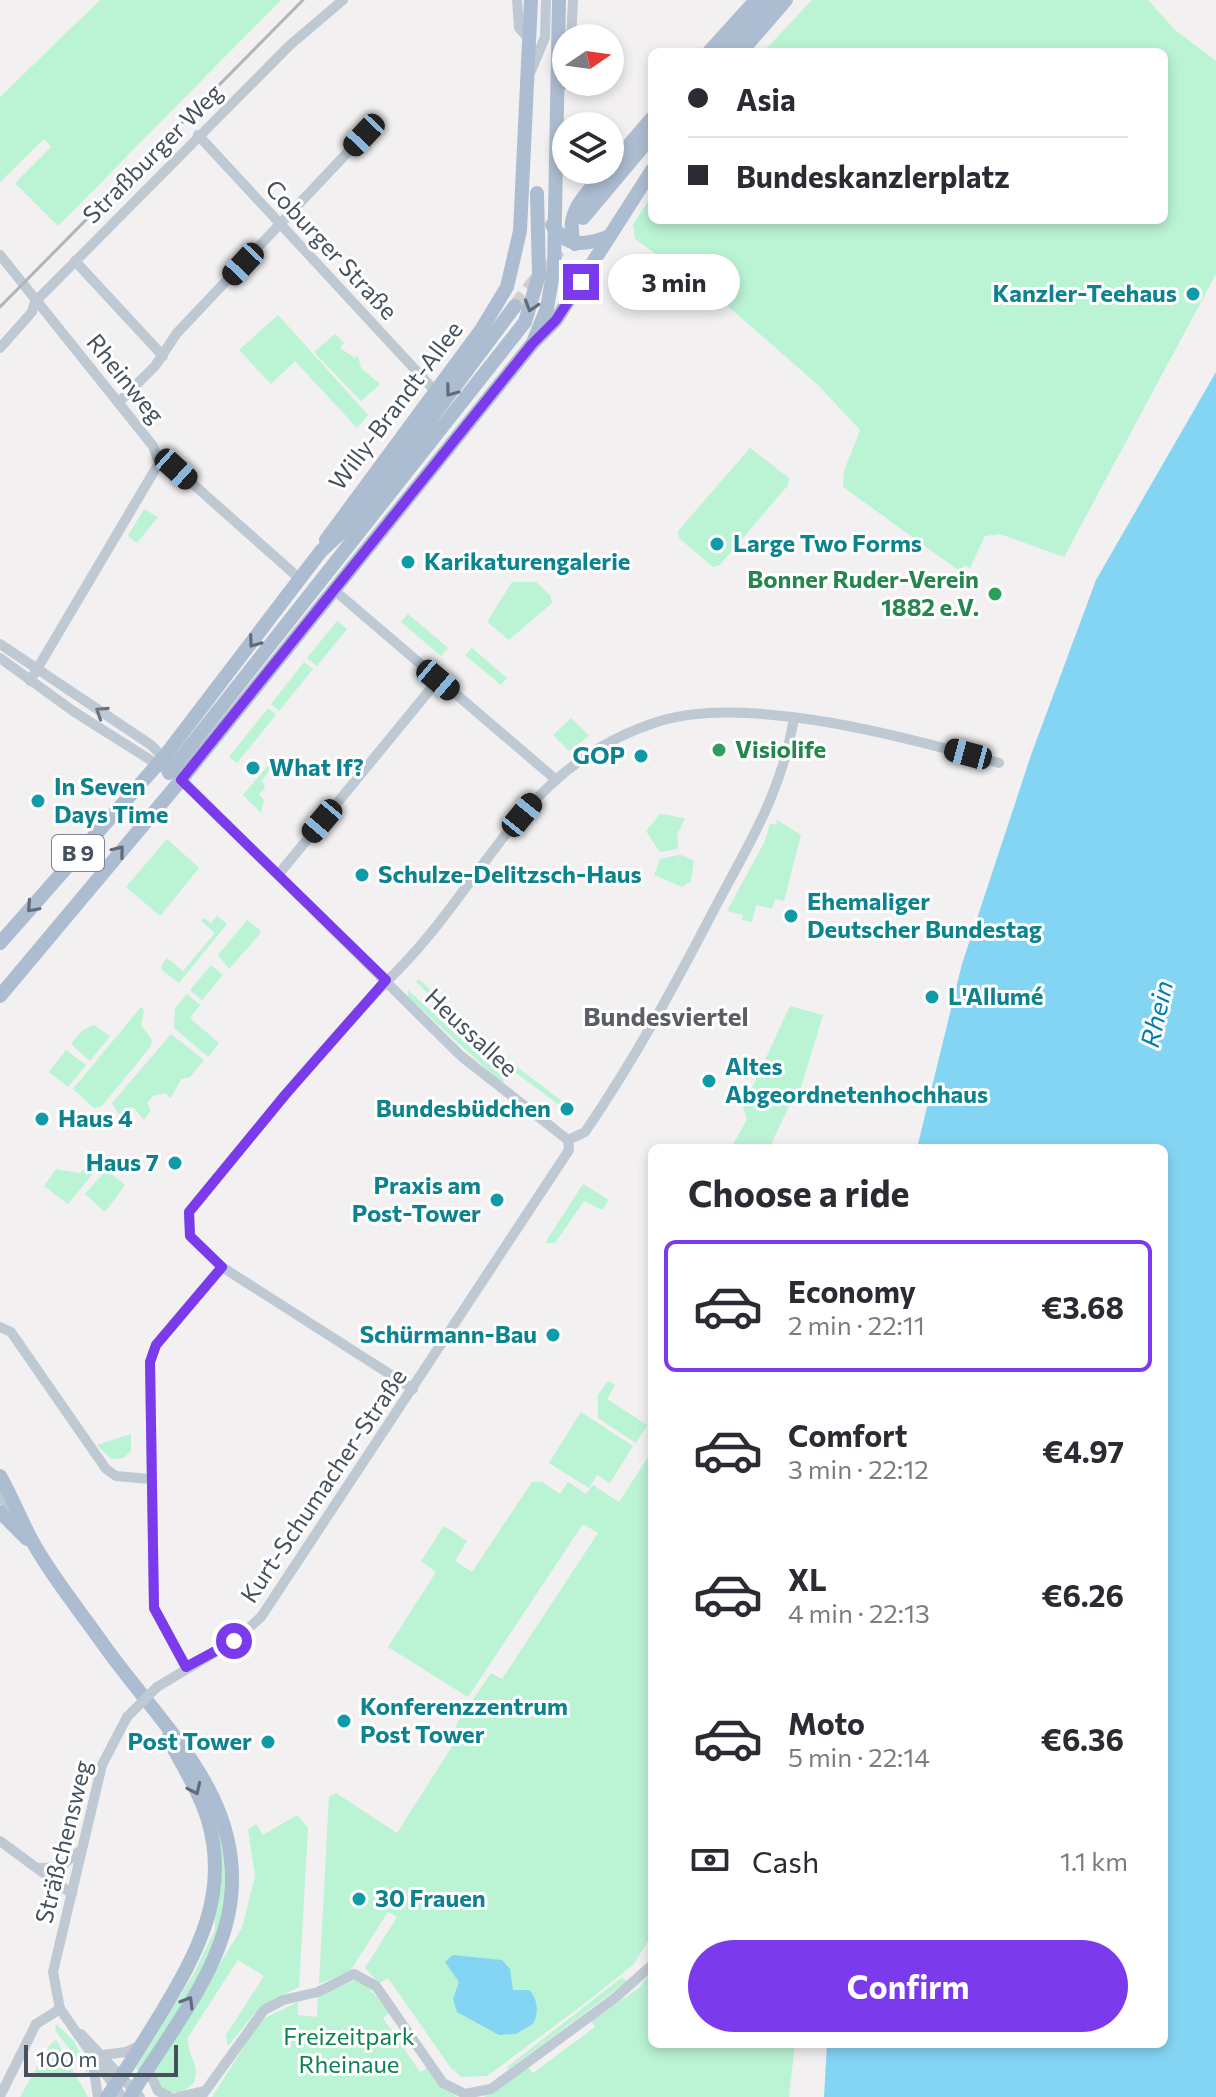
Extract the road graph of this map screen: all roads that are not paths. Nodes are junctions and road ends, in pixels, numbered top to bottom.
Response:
1 (343, 0) edge
2 (517, 0) edge
3 (531, 0) edge
4 (546, 0) edge
5 (559, 0) edge
6 (573, 0) edge
7 (756, 0) edge
8 (769, 0) edge
9 (786, 0) edge
10 (562, 24) edge
11 (568, 24) edge
12 (529, 39) junction
13 (713, 48) edge
14 (727, 48) edge
15 (744, 48) edge
16 (528, 80) junction
17 (558, 96) edge
18 (559, 96) edge
19 (557, 105) junction
20 (557, 112) edge
21 (648, 123) edge
22 (198, 135) junction
23 (364, 135) dead end
24 (648, 141) edge
25 (624, 151) edge
26 (524, 154) junction
27 (648, 177) edge
28 (555, 184) edge
29 (596, 184) edge
30 (537, 193) junction
31 (583, 218) dead end
32 (280, 226) junction
33 (554, 229) junction
34 (611, 236) junction
35 (575, 244) junction
36 (0, 255) edge
37 (75, 261) junction
38 (35, 302) junction
39 (515, 306) tunnel mouth
40 (532, 344) junction
41 (0, 348) edge
42 (163, 356) junction
43 (435, 391) junction
44 (119, 402) junction
45 (159, 463) junction
46 (391, 472) junction
47 (321, 551) junction
48 (300, 579) junction
49 (329, 585) junction
50 (311, 592) junction
51 (0, 644) edge
52 (0, 658) edge
53 (37, 670) junction
54 (438, 680) junction
55 (30, 681) junction
56 (794, 719) junction
57 (999, 763) dead end
58 (169, 769) junction
59 (554, 778) junction
60 (278, 875) junction
61 (0, 943) edge
62 (386, 980) junction
63 (0, 996) edge
64 (568, 1140) junction
65 (222, 1267) junction
66 (0, 1327) edge
67 (413, 1389) junction
68 (0, 1476) edge
69 (150, 1479) junction
70 (0, 1495) edge
71 (0, 1512) edge
72 (36, 1548) junction
73 (186, 1667) junction
74 (159, 1719) junction
75 (0, 1841) edge
76 (81, 1850) junction
77 (37, 1868) junction
78 (72, 1894) junction
79 (648, 1969) edge
80 (60, 2009) junction
81 (70, 2024) junction
82 (142, 2044) junction
83 (88, 2052) junction
84 (103, 2055) junction
85 (148, 2069) junction
86 (124, 2092) edge
87 (201, 2095) edge
88 (0, 2096) edge
89 (98, 2097) edge
90 (170, 2097) edge
91 (178, 2097) edge

1 - 22 street, Straßburger Weg
2 - 12 street
3 - 12 main road, Willy-Brandt-Allee
4 - 16 street
5 - 10 main road
6 - 11 street
7 - 13 main road
8 - 14 main road
9 - 15 main road
12 - 16 main road, Willy-Brandt-Allee
16 - 26 main road, Willy-Brandt-Allee
17 - 19 main road
18 - 19 street
19 - 20 main road
21 - 25 main road
22 - 32 street, Coburger Straße
22 - 37 street, Straßburger Weg
23 - 32 street
24 - 31 main road
26 - 30 main road
26 - 43 main road, Willy-Brandt-Allee
27 - 34 main road, B 9
28 - 33 main road
29 - 35 main road
30 - 33 main road
30 -> 49 main road
32 - 42 street
32 - 43 street, Coburger Straße
33 - 35 main road
33 - 40 main road
34 - 35 main road
34 - 40 main road, B 9
36 - 38 street, Rheinweg
37 - 38 street, Straßburger Weg
37 - 42 street
38 - 41 street, Straßburger Weg
38 - 44 street, Rheinweg
39 -> 46 main road, Willy-Brandt-Allee / B 9
40 - 49 main road, B 9
42 - 44 street
43 - 47 main road, Willy-Brandt-Allee
44 - 45 street, Rheinweg
45 - 48 street, Rheinweg
45 - 53 street
46 - 47 main road, Willy-Brandt-Allee / B 9
46 - 50 main road
47 - 48 main road, Willy-Brandt-Allee / B 9
48 -> 58 main road, Willy-Brandt-Allee / B 9
49 - 50 main road
49 - 54 street
49 - 58 main road, B 9
50 - 58 main road
51 - 53 street
52 - 55 street
53 - 55 street
58 -> 53 street
54 - 59 street
54 - 60 street
55 - 58 street
56 - 57 street
56 - 59 street
56 - 64 street
58 - 60 street, Heussallee
58 -> 61 main road, B 9
63 -> 58 main road, B 9
59 - 62 street
60 - 62 street, Heussallee
62 - 64 street, Heussallee
62 - 65 street
64 - 67 street, Kurt-Schumacher-Straße
65 - 67 street
65 - 69 street
66 - 69 street
67 - 73 street, Kurt-Schumacher-Straße
68 - 72 main road
69 - 73 street
70 - 72 street
71 - 72 main road
72 - 74 main road
73 - 76 street, Sträßchensweg, bridge
74 -> 82 main road
85 -> 74 main road
75 - 77 street
76 - 77 street
76 - 78 street, Sträßchensweg
77 - 78 street
78 - 80 street, Sträßchensweg
79 - 87 street
80 - 81 street, Sträßchensweg
80 - 88 street
81 - 83 street, Sträßchensweg
81 - 84 street, Sträßchensweg
82 - 84 street
82 - 86 main road
83 - 86 street, Sträßchensweg
83 - 89 street
84 - 86 street, Sträßchensweg
85 - 86 main road
85 - 90 street
87 - 91 street

